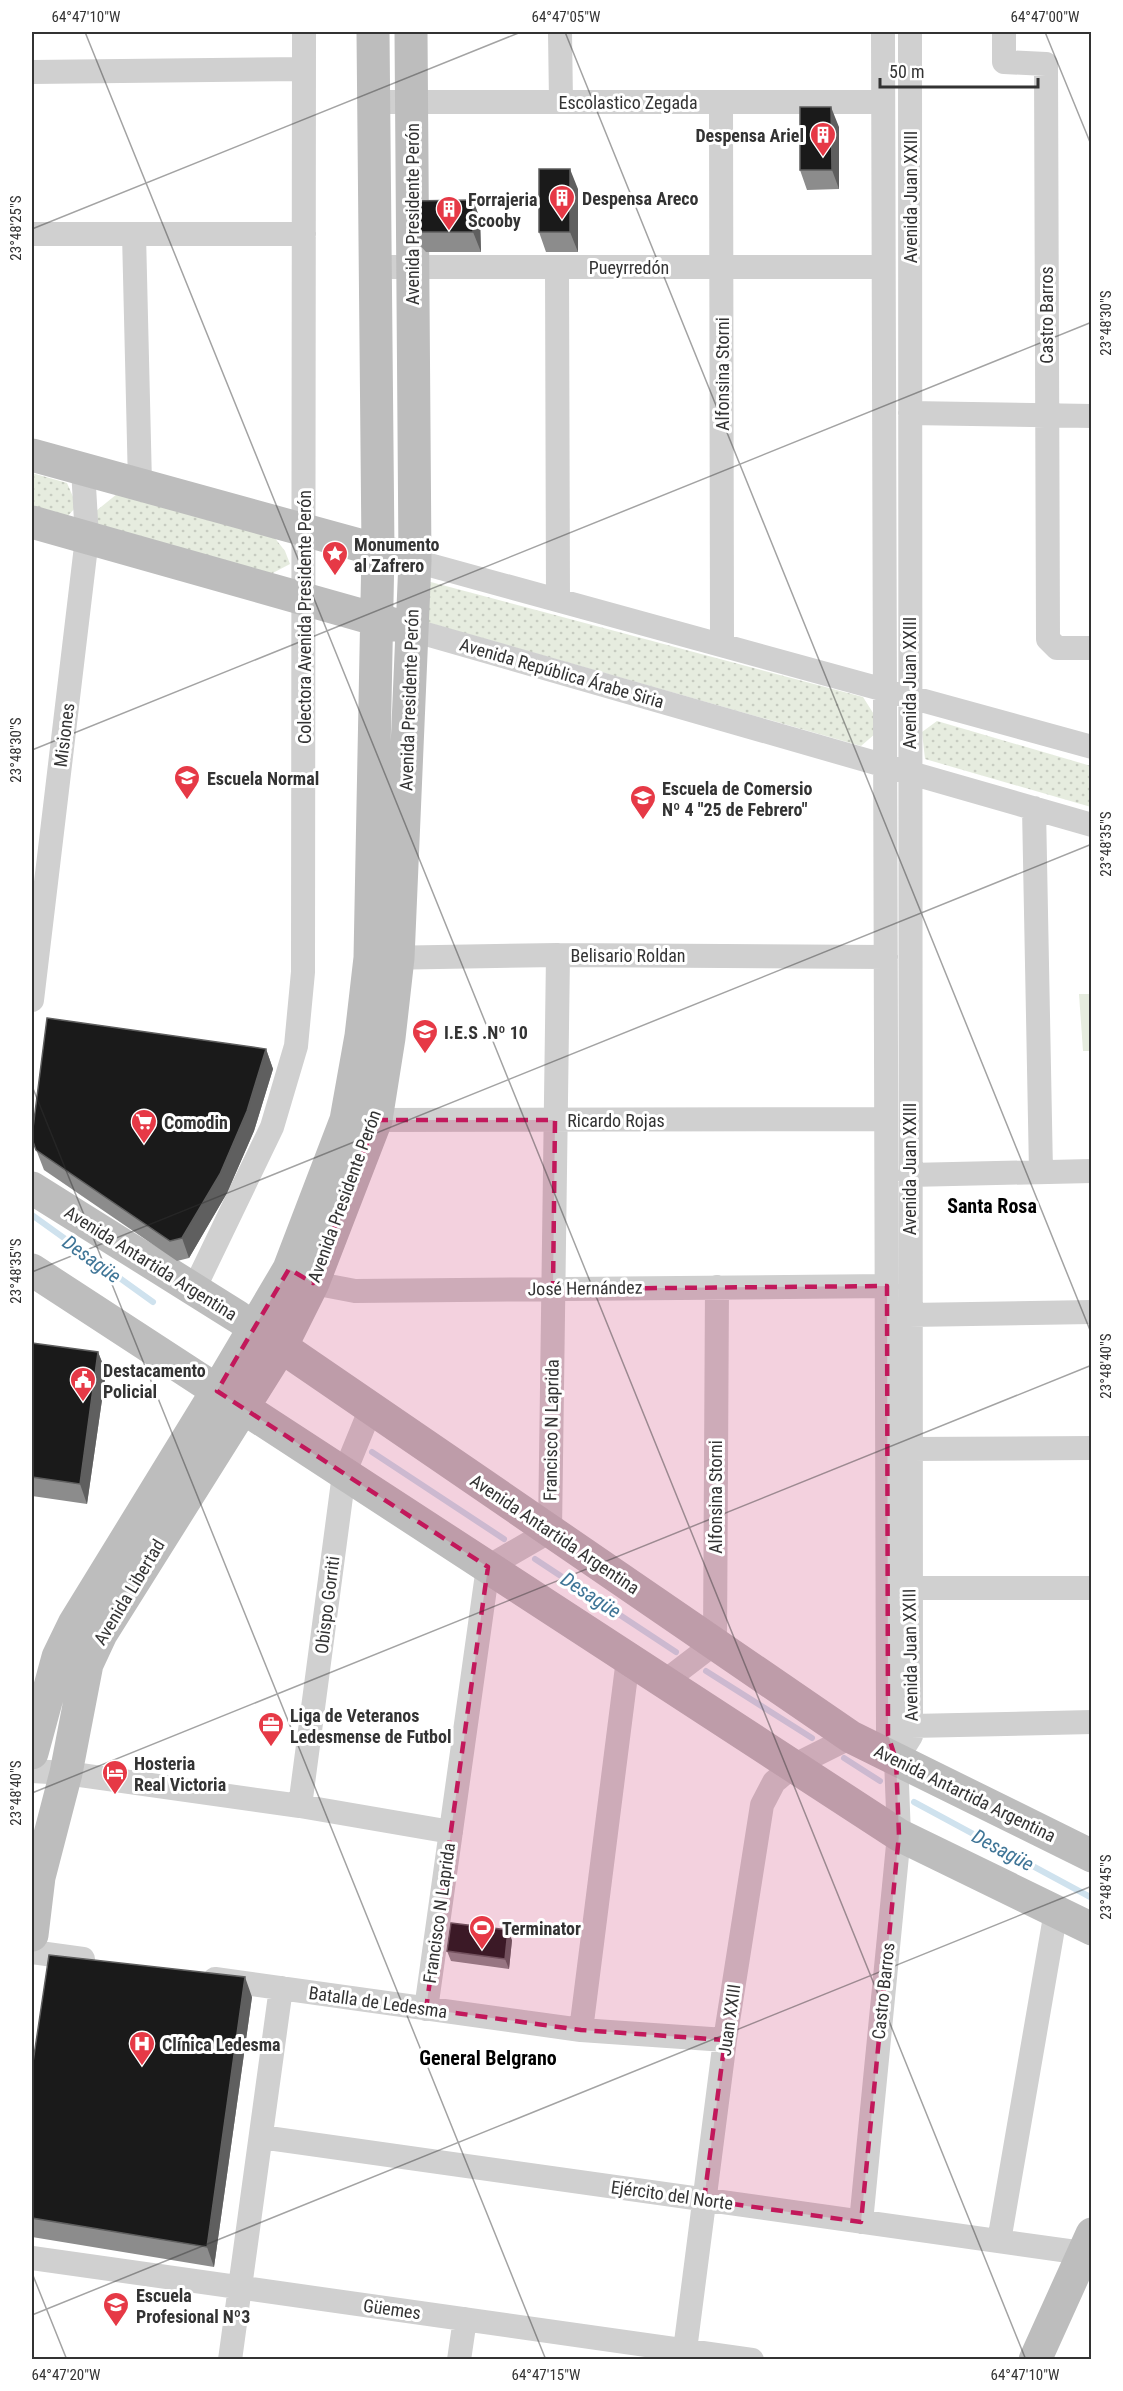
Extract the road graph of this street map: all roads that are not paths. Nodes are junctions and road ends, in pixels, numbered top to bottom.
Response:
1 (304, 32) edge
2 (373, 32) edge
3 (411, 32) edge
4 (560, 32) edge
5 (883, 32) edge
6 (910, 32) edge
7 (1004, 32) edge
8 (304, 69) junction
9 (32, 72) edge
10 (373, 102) junction
11 (411, 102) junction
12 (561, 102) junction
13 (722, 102) junction
14 (883, 102) junction
15 (32, 234) edge
16 (134, 234) junction
17 (304, 234) junction
18 (375, 267) junction
19 (413, 267) junction
20 (557, 267) junction
21 (722, 267) junction
22 (884, 267) junction
23 (909, 413) junction
24 (1046, 415) junction
25 (1092, 416) edge
26 (32, 454) edge
27 (83, 469) junction
28 (140, 484) junction
29 (32, 522) edge
30 (304, 530) junction
31 (87, 538) junction
32 (378, 550) junction
33 (415, 561) junction
34 (304, 600) junction
35 (558, 600) junction
36 (376, 620) junction
37 (412, 630) junction
38 (722, 645) junction
39 (1092, 648) edge
40 (885, 690) junction
41 (909, 697) junction
42 (1092, 747) edge
43 (885, 765) junction
44 (909, 772) junction
45 (1034, 808) junction
46 (1092, 825) edge
47 (558, 955) junction
48 (886, 957) junction
49 (384, 958) junction
50 (32, 1000) edge
51 (886, 1119) junction
52 (361, 1120) junction
53 (555, 1120) junction
54 (1092, 1171) edge
55 (1041, 1172) junction
56 (909, 1175) junction
57 (32, 1188) edge
58 (32, 1270) edge
59 (301, 1276) junction
60 (887, 1286) junction
61 (717, 1287) junction
62 (553, 1288) junction
63 (194, 1289) junction
64 (1092, 1312) edge
65 (909, 1315) junction
66 (255, 1328) junction
67 (281, 1347) junction
68 (230, 1400) junction
69 (371, 1408) junction
70 (1092, 1448) edge
71 (909, 1449) junction
72 (344, 1474) junction
73 (550, 1531) junction
74 (488, 1568) junction
75 (909, 1588) junction
76 (1092, 1588) edge
77 (714, 1643) junction
78 (628, 1659) junction
79 (664, 1682) junction
80 (1092, 1722) edge
81 (911, 1726) junction
82 (851, 1737) junction
83 (32, 1753) edge
84 (896, 1760) junction
85 (793, 1766) junction
86 (32, 1772) edge
87 (66, 1773) junction
88 (300, 1806) junction
89 (451, 1832) junction
90 (899, 1835) junction
91 (1092, 1856) edge
92 (1056, 1911) junction
93 (1092, 1929) edge
94 (32, 1935) edge
95 (32, 1952) edge
96 (111, 1964) edge
97 (190, 1975) edge
98 (281, 1988) junction
99 (426, 2009) junction
100 (581, 2030) junction
101 (725, 2040) junction
102 (261, 2137) junction
103 (704, 2200) junction
104 (861, 2222) junction
105 (999, 2241) junction
106 (1089, 2254) edge
107 (32, 2258) edge
108 (240, 2287) junction
109 (465, 2319) junction
110 (685, 2350) junction
111 (231, 2360) edge
112 (459, 2360) edge
113 (752, 2360) edge
114 (1035, 2360) edge
115 (1054, 2360) edge

1 - 8 street, Colectora Avenida Presidente Perón
2 - 10 street, Avenida Presidente Perón
3 - 11 street, Avenida Presidente Perón
4 - 12 street
5 - 14 street, Avenida Juan XXIII
6 - 23 street, Avenida Juan XXIII
7 - 24 street, Castro Barros
8 - 9 street
8 - 17 street, Colectora Avenida Presidente Perón
10 - 11 street, Escolastico Zegada
10 - 18 street, Avenida Presidente Perón
11 - 12 street, Escolastico Zegada
11 - 19 street, Avenida Presidente Perón
12 - 13 street, Escolastico Zegada
13 - 14 street, Escolastico Zegada
13 - 21 street, Alfonsina Storni
14 - 22 street, Avenida Juan XXIII
15 - 16 street
16 - 17 street
16 - 28 street
17 - 30 street, Colectora Avenida Presidente Perón
18 - 19 street, Pueyrredón
18 - 32 street, Avenida Presidente Perón
19 - 20 street, Pueyrredón
19 - 33 street, Avenida Presidente Perón
20 - 21 street, Pueyrredón
20 - 35 street
21 - 22 street, Pueyrredón
21 - 38 street, Alfonsina Storni
22 - 40 street, Avenida Juan XXIII
23 - 24 street
23 - 41 street, Avenida Juan XXIII
24 - 25 street
24 - 39 street, Castro Barros
26 - 27 street
27 - 28 street
27 - 31 street, Misiones
28 - 30 street
29 - 31 street, Avenida República Árabe Siria
30 - 32 street
30 - 34 street, Colectora Avenida Presidente Perón
31 - 34 street, Avenida República Árabe Siria
31 - 50 street, Misiones
32 - 33 street
32 - 36 street, Avenida Presidente Perón
33 - 35 street
33 - 37 street, Avenida Presidente Perón
34 - 36 street, Avenida República Árabe Siria
34 - 63 street, Colectora Avenida Presidente Perón
35 - 38 street
36 - 37 street, Avenida República Árabe Siria
36 - 49 street, Avenida Presidente Perón
37 - 43 street, Avenida República Árabe Siria
37 - 49 street, Avenida Presidente Perón
38 - 40 street
40 - 41 street
40 - 43 street, Avenida Juan XXIII
41 - 42 street
41 - 44 street, Avenida Juan XXIII
43 - 44 street, Avenida República Árabe Siria
43 - 48 street, Avenida Juan XXIII
44 - 45 street, Avenida República Árabe Siria
44 - 56 street, Avenida Juan XXIII
45 - 46 street, Avenida República Árabe Siria
45 - 55 street
47 - 48 street, Belisario Roldan
47 - 49 street, Belisario Roldan
47 - 53 street, Francisco N Laprida
48 - 51 street, Avenida Juan XXIII
49 - 52 street, Avenida Presidente Perón
51 - 53 street, Ricardo Rojas
51 - 60 street, Avenida Juan XXIII
52 - 53 street, Ricardo Rojas
52 - 59 street, Avenida Presidente Perón
53 - 62 street, Francisco N Laprida
54 - 55 street
55 - 56 street
56 - 65 street, Avenida Juan XXIII
57 - 63 street, Avenida Antartida Argentina
58 - 68 street
59 - 62 street, José Hernández
59 - 66 street, Avenida Presidente Perón
59 - 67 street, Avenida Presidente Perón
60 - 61 street, José Hernández
60 - 84 street, Avenida Juan XXIII
61 - 62 street, José Hernández
61 - 77 street, Alfonsina Storni
62 - 73 street, Francisco N Laprida
63 - 66 street, Avenida Antartida Argentina
64 - 65 street
65 - 71 street, Avenida Juan XXIII
66 - 67 street, Avenida Antartida Argentina
66 - 68 street, Avenida Libertad
67 - 68 street, Avenida Libertad
67 - 69 street, Avenida Antartida Argentina
68 - 72 street
68 - 83 street, Avenida Libertad
68 - 87 street, Avenida Libertad
69 - 72 street, Obispo Gorriti
69 - 73 street, Avenida Antartida Argentina
70 - 71 street
71 - 75 street, Avenida Juan XXIII
72 - 74 street
72 - 88 street, Obispo Gorriti
73 - 74 street
73 - 77 street, Avenida Antartida Argentina
74 - 78 street
74 - 89 street, Francisco N Laprida
75 - 76 street
75 - 81 street, Avenida Juan XXIII
77 - 79 street
77 - 82 street, Avenida Antartida Argentina
78 - 79 street
78 - 100 street
79 - 85 street
80 - 81 street
81 - 84 street, Avenida Juan XXIII
82 - 84 street, Avenida Antartida Argentina
82 - 85 street, Juan XXIII
84 - 90 street, Castro Barros
84 - 91 street, Avenida Antartida Argentina
85 - 90 street
85 - 101 street, Juan XXIII
86 - 87 street
87 - 88 street
87 - 94 street, Avenida Libertad
88 - 89 street
89 - 99 street, Francisco N Laprida
90 - 92 street
90 - 104 street, Castro Barros
92 - 93 street
92 - 105 street
95 - 96 street
97 - 98 street, Batalla de Ledesma
98 - 99 street, Batalla de Ledesma
98 - 102 street
99 - 100 street, Batalla de Ledesma
100 - 101 street, Batalla de Ledesma
101 - 103 street, Juan XXIII
102 - 103 street, Ejército del Norte
102 - 108 street
103 - 104 street, Ejército del Norte
103 - 110 street, Juan XXIII
104 - 105 street, Ejército del Norte
105 - 106 street, Ejército del Norte
106 - 114 street
106 - 115 street
107 - 108 street, Güemes
108 - 109 street, Güemes
108 - 111 street
109 - 110 street, Güemes
109 - 112 street
110 - 113 street, Güemes

